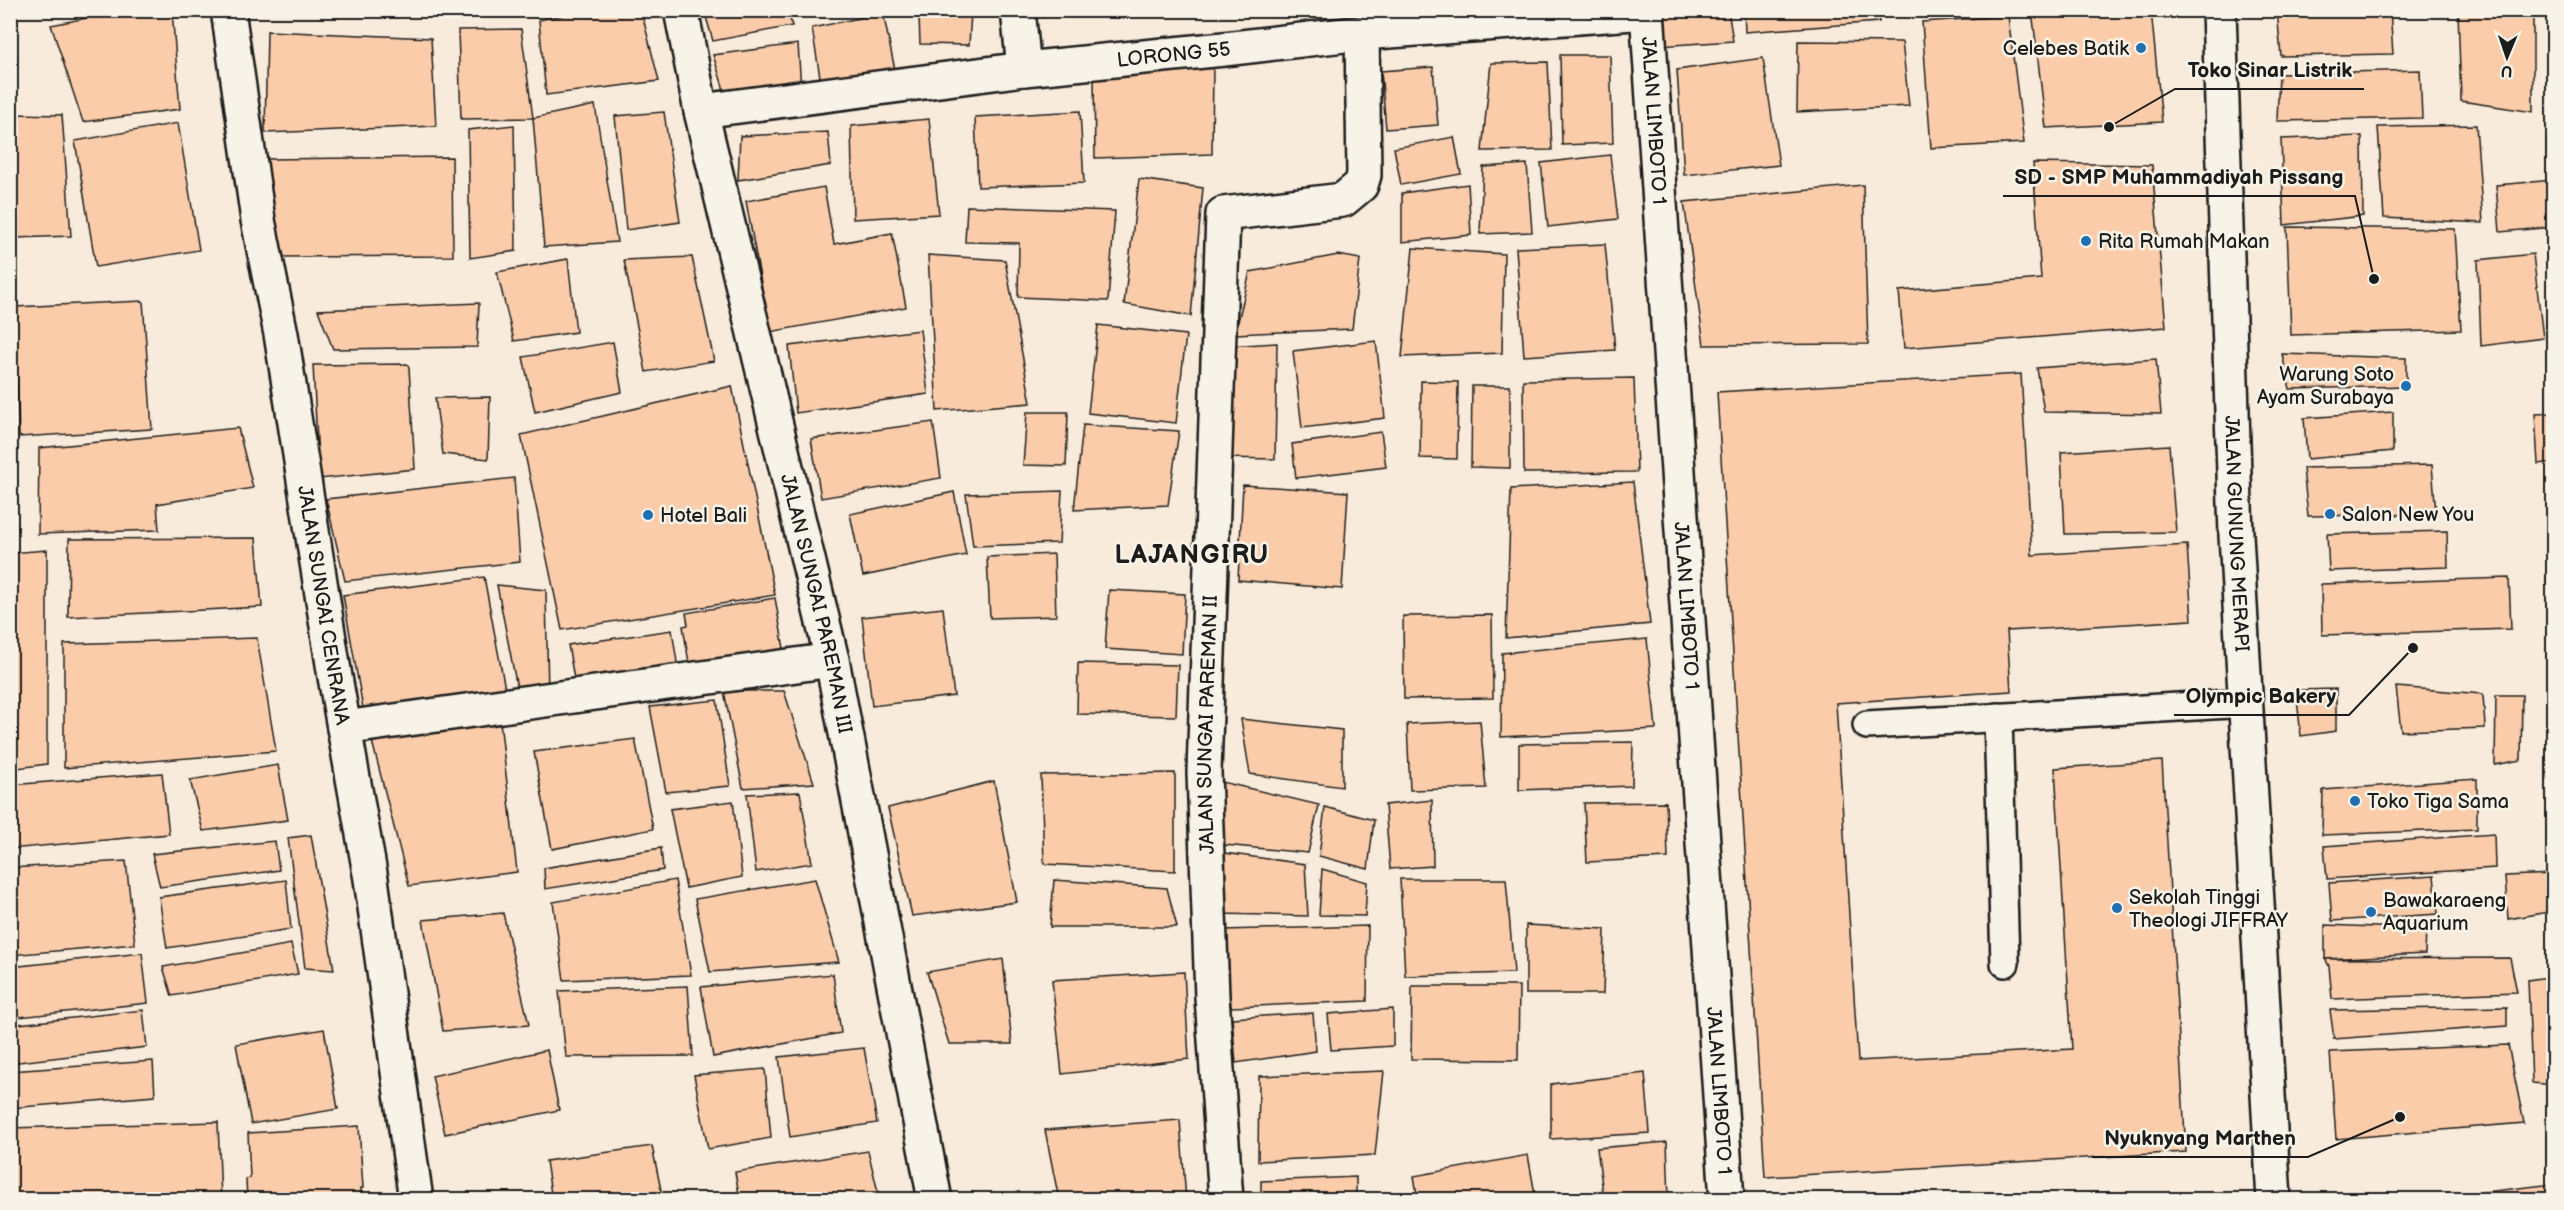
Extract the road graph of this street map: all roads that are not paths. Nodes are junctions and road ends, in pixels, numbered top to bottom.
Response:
1 (228, 10) edge
2 (681, 10) edge
3 (1018, 10) edge
4 (2219, 10) edge
5 (1647, 11) edge
6 (1362, 33) junction
7 (1024, 69) junction
8 (701, 111) junction
9 (832, 660) junction
10 (2247, 703) junction
11 (1998, 717) junction
12 (1867, 725) dead end
13 (344, 728) junction
14 (2005, 963) dead end
15 (416, 1200) edge
16 (935, 1200) edge
17 (1226, 1200) edge
18 (1728, 1200) edge
19 (2274, 1200) edge

1 - 13 street, JALAN SUNGAI CENRANA
2 - 8 street, JALAN SUNGAI PAREMAN III
3 - 7 street
4 - 10 street, JALAN GUNUNG MERAPI
5 - 6 street, LORONG 55
5 - 18 street, JALAN LIMBOTO 1
6 - 7 street, LORONG 55
6 - 17 street, JALAN SUNGAI PAREMAN II
7 - 8 street, LORONG 55
8 - 9 street, JALAN SUNGAI PAREMAN III
9 - 13 street
9 - 16 street, JALAN SUNGAI PAREMAN III
10 - 11 lane
10 - 19 street, JALAN GUNUNG MERAPI
11 - 12 lane
11 - 14 lane
13 - 15 street, JALAN SUNGAI CENRANA

